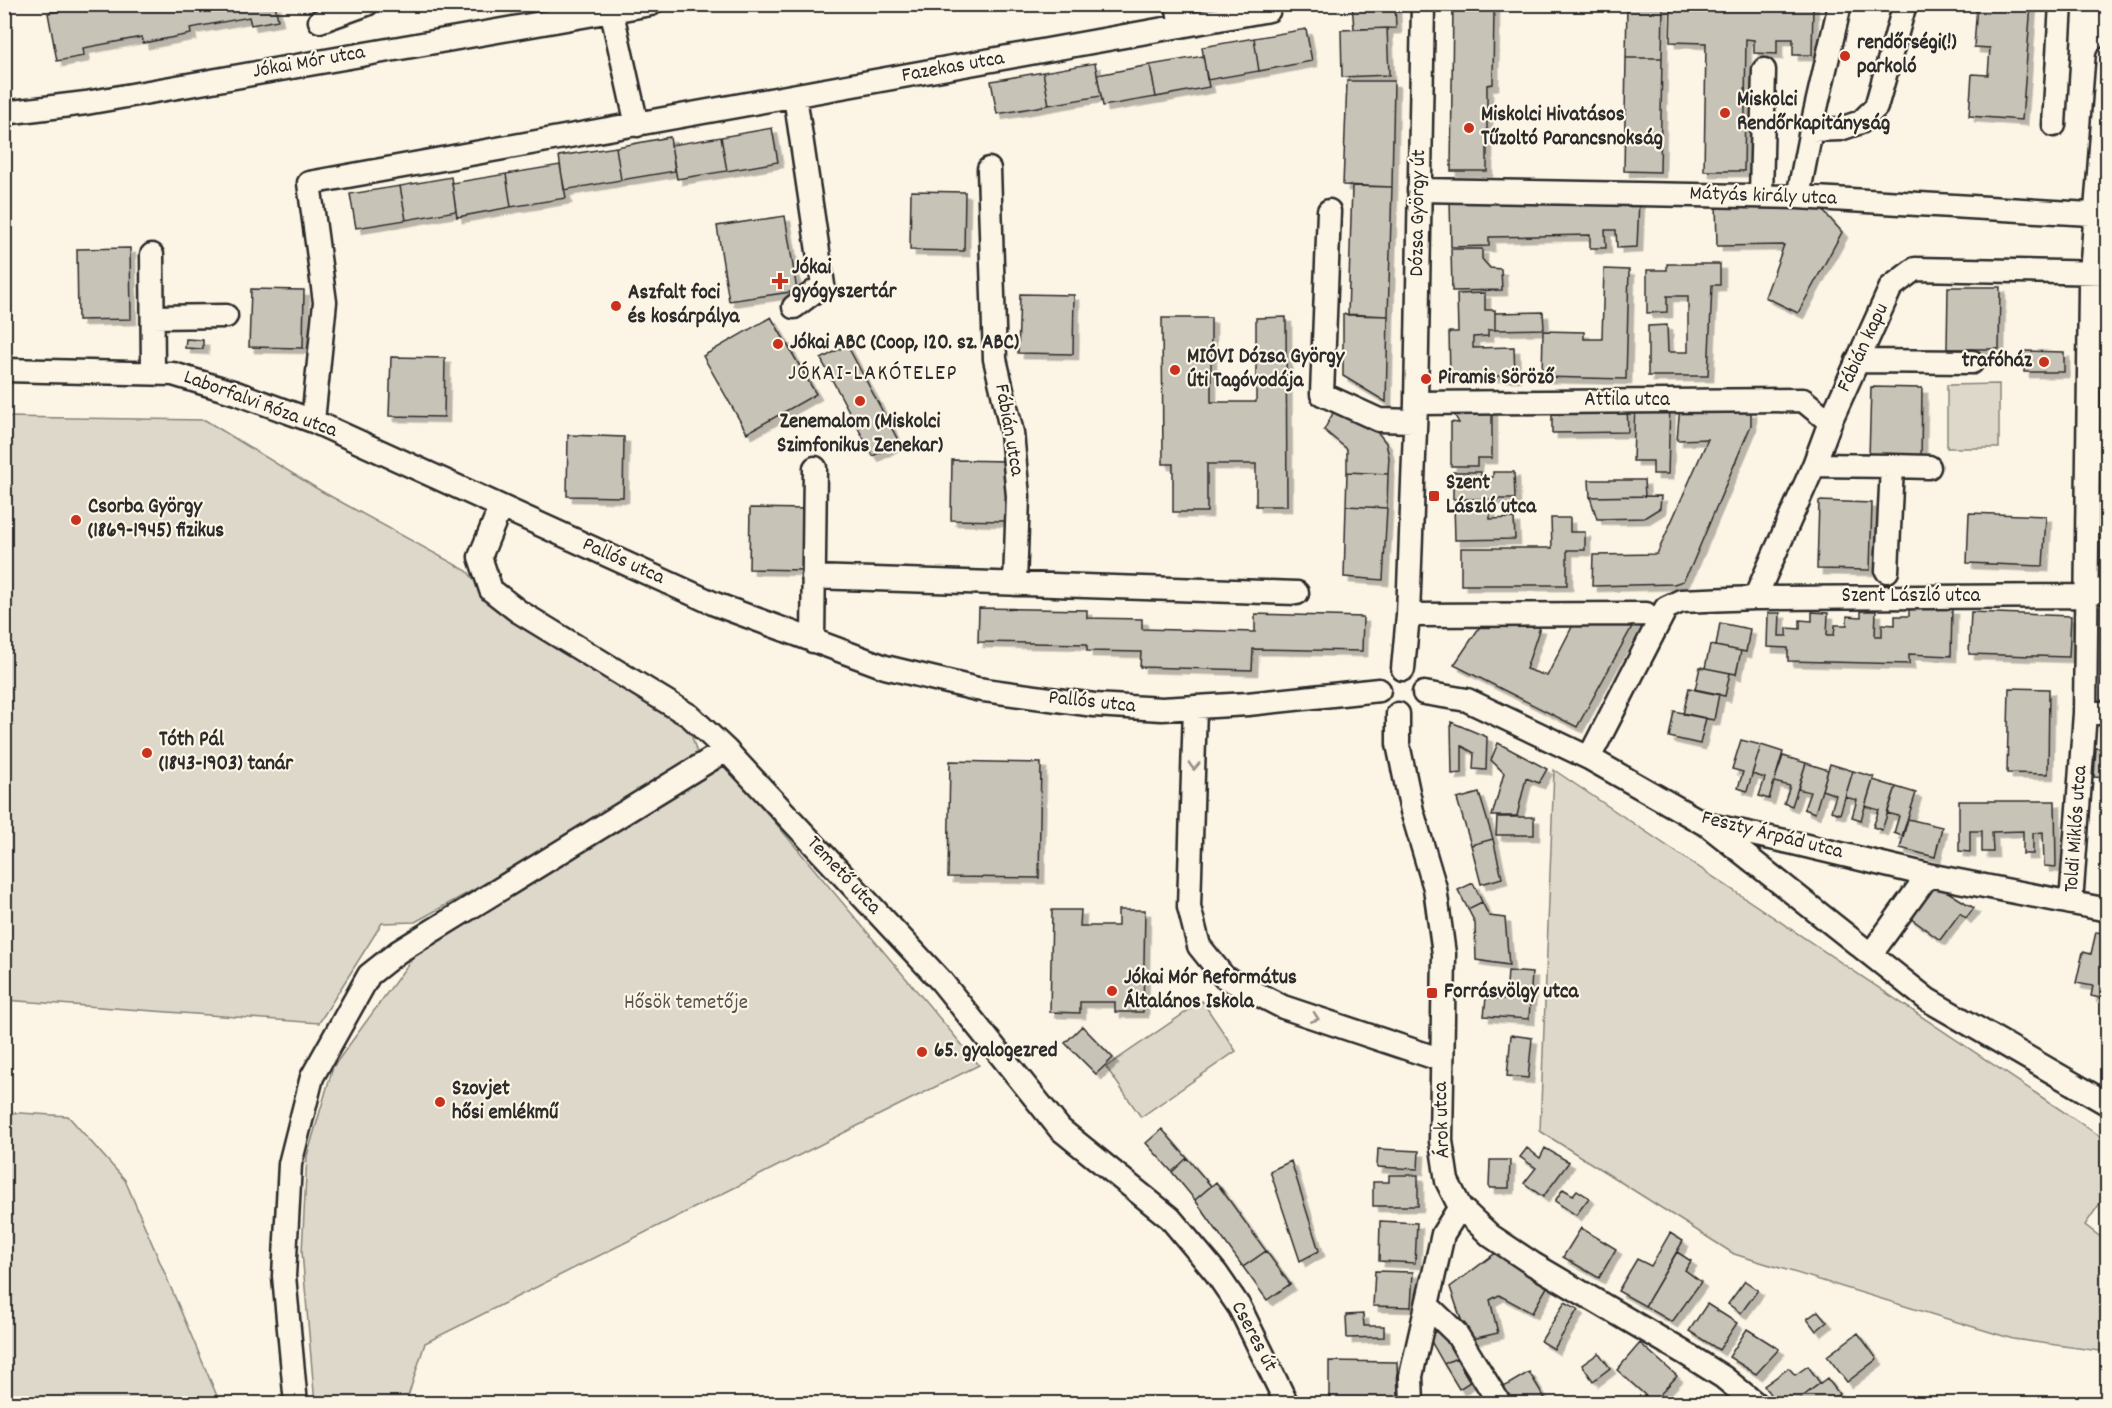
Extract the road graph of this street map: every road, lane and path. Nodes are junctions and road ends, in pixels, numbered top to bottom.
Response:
1 (367, 4) edge
2 (651, 4) edge
3 (1423, 4) edge
4 (1840, 4) edge
5 (1905, 4) edge
6 (2061, 4) edge
7 (611, 7) edge
8 (1269, 10) dead end
9 (1179, 15) edge
10 (320, 21) dead end
11 (2108, 58) edge
12 (1764, 70) dead end
13 (795, 96) junction
14 (4, 113) edge
15 (638, 125) junction
16 (2054, 125) dead end
17 (1811, 130) junction
18 (989, 169) dead end
19 (1419, 190) junction
20 (1761, 196) junction
21 (1798, 197) junction
22 (1329, 211) dead end
23 (2101, 215) edge
24 (152, 255) dead end
25 (2099, 273) edge
26 (794, 308) dead end
27 (226, 316) dead end
28 (153, 317) junction
29 (1857, 361) junction
30 (1972, 362) dead end
31 (4, 370) edge
32 (153, 372) junction
33 (1415, 412) junction
34 (313, 421) junction
35 (1830, 422) junction
36 (1814, 465) junction
37 (1892, 466) junction
38 (1929, 467) dead end
39 (815, 468) dead end
40 (500, 508) junction
41 (1887, 571) dead end
42 (813, 577) junction
43 (1016, 584) junction
44 (2108, 588) edge
45 (1297, 593) dead end
46 (2085, 596) junction
47 (1755, 598) junction
48 (1656, 611) junction
49 (1408, 615) junction
50 (813, 641) junction
51 (1403, 669) junction
52 (1379, 690) junction
53 (1424, 693) junction
54 (1195, 707) junction
55 (2096, 713) edge
56 (1398, 714) junction
57 (726, 750) junction
58 (1589, 758) junction
59 (1705, 824) junction
60 (1928, 875) junction
61 (2071, 903) junction
62 (2108, 910) edge
63 (1871, 954) junction
64 (1442, 1060) junction
65 (2103, 1099) edge
66 (1460, 1207) junction
67 (1216, 1273) joint
68 (1427, 1305) junction
69 (297, 1404) edge
70 (1287, 1404) edge
71 (1412, 1404) edge
72 (1500, 1404) edge
73 (1756, 1404) edge

1 - 10 street
2 - 7 street
3 - 19 street, Dózsa György út
4 - 17 street
5 - 17 street
6 - 16 street
7 - 14 street, Jókai Mór utca
7 - 15 street
8 - 9 street, Fazekas utca
9 - 13 street, Fazekas utca
11 - 23 street, Toldi Miklós utca
12 - 20 street
13 - 15 street, Fazekas utca
13 - 26 street
15 - 34 street
17 - 21 street
18 - 43 street, Fábián utca
19 - 20 street, Mátyás király utca
19 - 33 street, Dózsa György út
20 - 21 street, Mátyás király utca
21 - 23 street, Mátyás király utca
22 - 33 street
23 - 25 street, Toldi Miklós utca
24 - 28 street
25 - 29 street, Fábián kapu
25 - 46 street, Toldi Miklós utca
27 - 28 street
28 - 32 street
29 - 30 street
29 - 35 street, Fábián kapu
31 - 32 street, Laborfalvi Róza utca
32 - 34 street, Laborfalvi Róza utca
33 - 35 street, Attila utca
33 - 49 street, Dózsa György út
34 - 40 street, Laborfalvi Róza utca
35 - 36 street, Fábián kapu
36 - 37 street
36 - 47 street, Fábián kapu
37 - 38 street
37 - 41 street
39 - 42 street
40 - 50 street, Pallós utca
40 - 57 street, Temető utca
42 - 43 street
42 - 50 street
43 - 45 street
44 - 46 street, Szent László utca
46 - 47 street, Szent László utca
46 - 55 street, Toldi Miklós utca
47 - 48 street, Szent László utca
48 - 49 street, Szent László utca
48 - 58 street
49 - 51 street, Dózsa György út
50 - 54 street, Pallós utca
51 - 52 street
51 - 53 street
52 - 54 street, Pallós utca
52 - 56 street
53 - 56 street
53 - 58 street, Feszty Árpád utca
54 -> 64 street
55 - 61 street, Toldi Miklós utca
56 - 64 street, Árok utca
57 - 67 street, Temető utca
57 - 69 street
58 - 59 street, Feszty Árpád utca
59 - 60 street, Feszty Árpád utca
59 - 63 street
60 - 61 street, Feszty Árpád utca
60 - 63 street
61 - 62 street, Feszty Árpád utca
63 - 65 street
64 - 66 street, Árok utca
66 - 68 street
66 - 73 street, Árok utca
67 - 70 street, Cseres út
68 - 71 street
68 - 72 street

